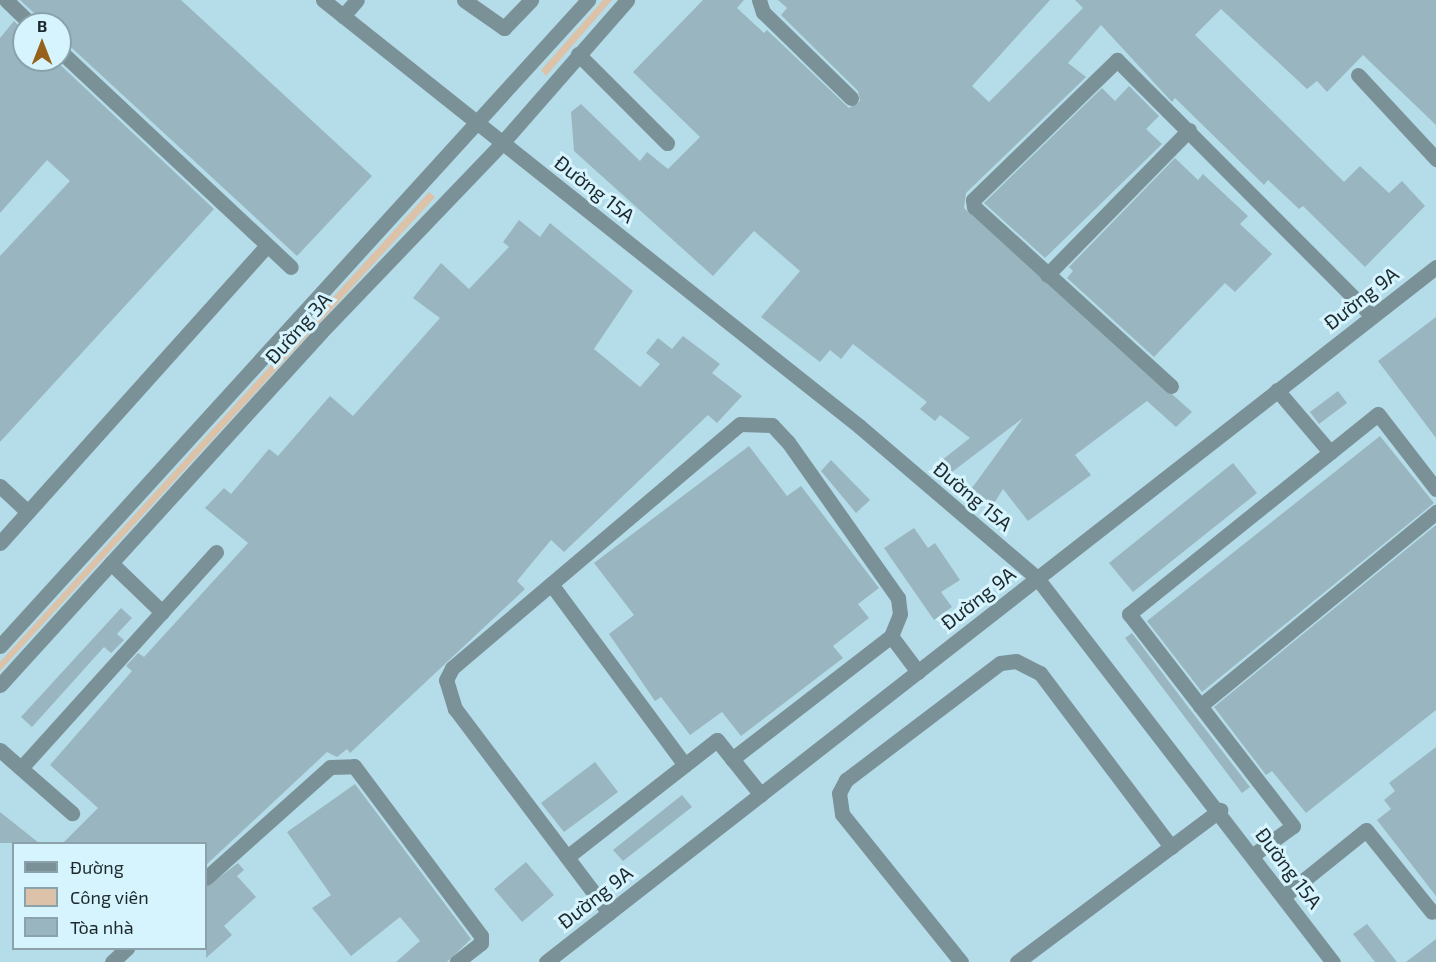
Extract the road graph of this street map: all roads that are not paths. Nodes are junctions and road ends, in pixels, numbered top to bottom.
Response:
1 (323, 0) edge
2 (357, 0) edge
3 (464, 0) edge
4 (531, 0) edge
5 (588, 0) edge
6 (627, 0) edge
7 (759, 0) edge
8 (3, 1) edge
9 (16, 12) edge
10 (343, 16) junction
11 (578, 54) junction
12 (72, 62) edge
13 (1358, 75) dead end
14 (851, 98) dead end
15 (480, 122) junction
16 (1189, 130) junction
17 (502, 143) junction
18 (667, 143) dead end
19 (1436, 159) edge
20 (267, 245) junction
21 (291, 267) dead end
22 (1436, 267) edge
23 (1047, 275) junction
24 (1372, 316) junction
25 (1171, 386) dead end
26 (1277, 390) junction
27 (1330, 452) junction
28 (0, 486) edge
29 (1436, 489) edge
30 (28, 512) junction
31 (1436, 512) edge
32 (0, 543) edge
33 (216, 552) dead end
34 (111, 563) junction
35 (1038, 578) junction
36 (551, 584) junction
37 (162, 612) junction
38 (891, 636) junction
39 (0, 646) edge
40 (918, 672) junction
41 (0, 686) edge
42 (1200, 706) junction
43 (0, 750) edge
44 (732, 759) junction
45 (685, 765) junction
46 (21, 768) junction
47 (761, 795) junction
48 (1220, 810) junction
49 (72, 813) dead end
50 (1171, 847) junction
51 (1253, 855) junction
52 (567, 857) junction
53 (207, 877) edge
54 (1284, 896) junction
55 (1432, 912) dead end
56 (609, 913) junction
57 (125, 950) edge
58 (111, 962) edge
59 (457, 962) edge
60 (546, 962) edge
61 (961, 962) edge
62 (1017, 962) edge
63 (1333, 962) edge

1 - 10 street
2 - 10 street
3 - 4 street
5 - 15 street, Đường 3A
6 - 11 street, Đường 3A
7 - 14 street
8 - 9 street
10 - 15 street
11 - 17 street, Đường 3A
11 - 18 street
12 - 20 street
13 - 19 street
15 - 17 street, Đường 15A
15 - 39 street, Đường 3A
16 - 23 street
16 - 23 street
16 - 24 street
17 - 34 street, Đường 3A
17 - 35 street, Đường 15A
20 - 21 street
20 - 30 street
22 - 24 street, Đường 9A
23 - 25 street
24 - 26 street, Đường 9A
26 - 27 street
26 - 35 street, Đường 9A
27 - 29 street
27 - 42 street
28 - 30 street
30 - 32 street
31 - 42 street
33 - 37 street
34 - 37 street
34 - 41 street, Đường 3A
35 - 40 street, Đường 9A
35 - 48 street, Đường 15A
36 - 38 street
36 - 45 street
36 - 52 street
37 - 46 street
38 - 40 street
38 - 44 street
40 - 47 street, Đường 9A
42 - 51 street
43 - 46 street
44 - 45 street
44 - 47 street
45 - 52 street
46 - 49 street
47 - 56 street, Đường 9A
48 - 50 street
48 - 51 street, Đường 15A
50 - 61 street
50 - 62 street
51 - 54 street, Đường 15A
52 - 56 street
53 - 59 street
54 - 55 street
54 - 63 street, Đường 15A
56 - 60 street, Đường 9A
57 - 58 street

